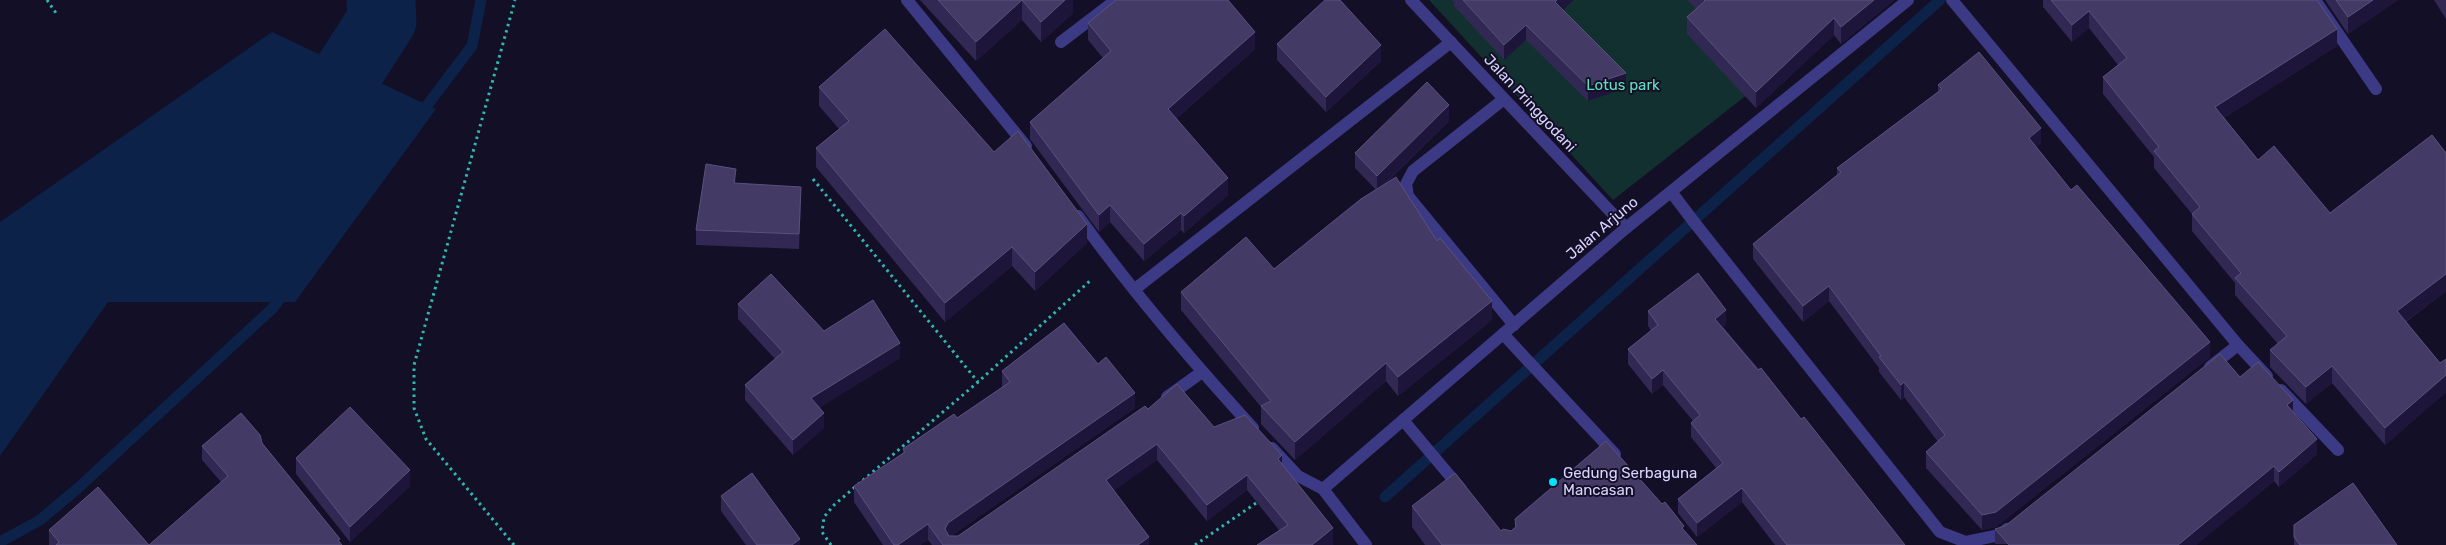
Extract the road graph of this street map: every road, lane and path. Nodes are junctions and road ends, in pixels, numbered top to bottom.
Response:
1 (47, 0) edge
2 (515, 0) edge
3 (907, 0) edge
4 (1116, 0) edge
5 (1411, 0) edge
6 (1908, 0) edge
7 (1952, 0) edge
8 (2315, 0) edge
9 (58, 16) dead end
10 (1061, 42) dead end
11 (1451, 42) junction
12 (2376, 89) dead end
13 (1504, 99) junction
14 (1033, 155) edge
15 (813, 179) dead end
16 (1672, 193) junction
17 (1072, 209) edge
18 (1626, 228) junction
19 (1112, 263) junction
20 (1135, 289) junction
21 (1514, 325) junction
22 (1503, 334) junction
23 (2238, 345) junction
24 (1202, 372) junction
25 (2199, 375) edge
26 (978, 382) junction
27 (1154, 406) edge
28 (1403, 420) junction
29 (2338, 450) dead end
30 (1625, 465) edge
31 (1298, 476) junction
32 (1323, 489) junction
33 (1472, 501) edge
34 (2016, 523) edge
35 (514, 545) edge
36 (832, 545) edge
37 (1195, 545) edge
38 (1366, 545) edge

1 - 9 path
2 - 35 path
3 - 14 street
4 - 10 street
5 - 11 street, Jalan Pringgodani
6 - 16 street, Jalan Arjuno
7 - 23 street
8 - 12 street
11 - 13 street, Jalan Pringgodani
11 - 20 street
13 - 18 street, Jalan Pringgodani
13 - 21 street
15 - 26 path
16 - 18 street, Jalan Arjuno
16 - 34 street
17 - 19 street
18 - 21 street, Jalan Arjuno
19 - 20 street
19 - 26 path
20 - 24 street
21 - 22 street, Jalan Arjuno
22 - 28 street, Jalan Arjuno
22 - 30 street
23 - 25 street
23 - 29 street
24 - 27 street
24 - 31 street
26 - 36 path
28 - 32 street, Jalan Arjuno
28 - 33 street
31 - 32 street
31 - 37 path
32 - 38 street

